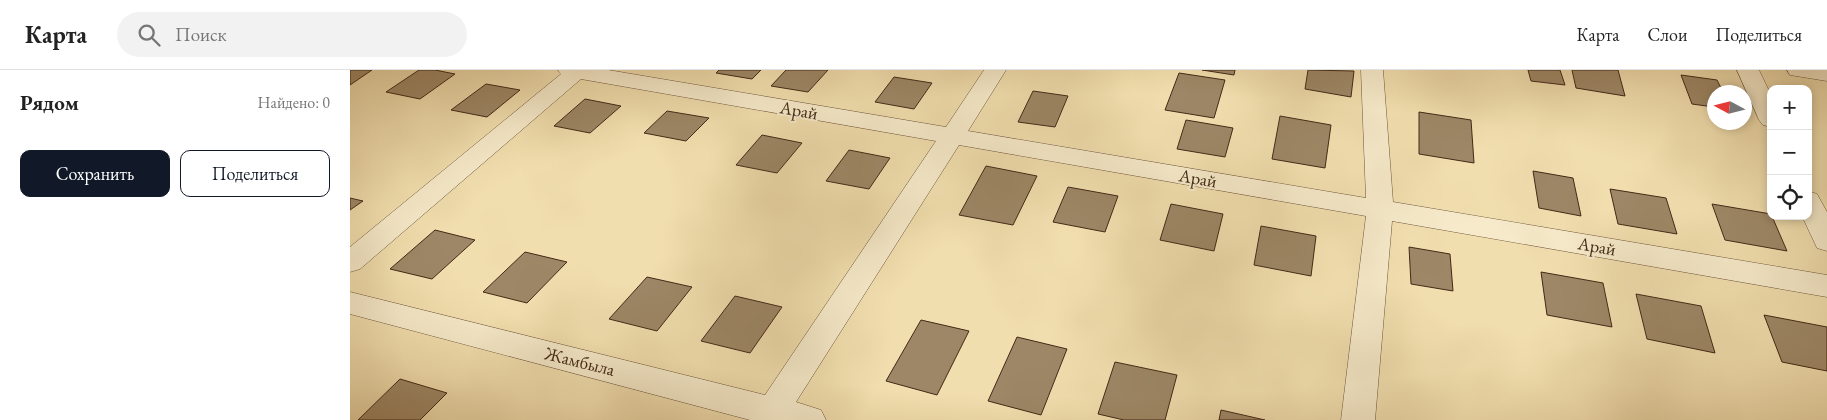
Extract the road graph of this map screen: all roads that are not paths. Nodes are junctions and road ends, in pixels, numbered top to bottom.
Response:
1 (996, 70) edge
2 (1372, 70) edge
3 (1748, 70) edge
4 (1798, 70) edge
5 (573, 71) edge
6 (1827, 74) edge
7 (1767, 111) edge
8 (951, 136) junction
9 (1380, 208) junction
10 (1812, 209) edge
11 (1827, 241) edge
12 (350, 262) edge
13 (1827, 286) edge
14 (350, 303) edge
15 (770, 415) edge
16 (809, 420) edge
17 (1358, 420) edge

1 - 8 street
2 - 9 street
3 - 7 street
4 - 6 street
5 - 8 street, Арай
5 - 12 street
8 - 9 street, Арай
8 - 15 street
9 - 13 street, Арай
9 - 17 street
10 - 11 street
14 - 15 street, Жамбыла
15 - 16 street, Жамбыла

